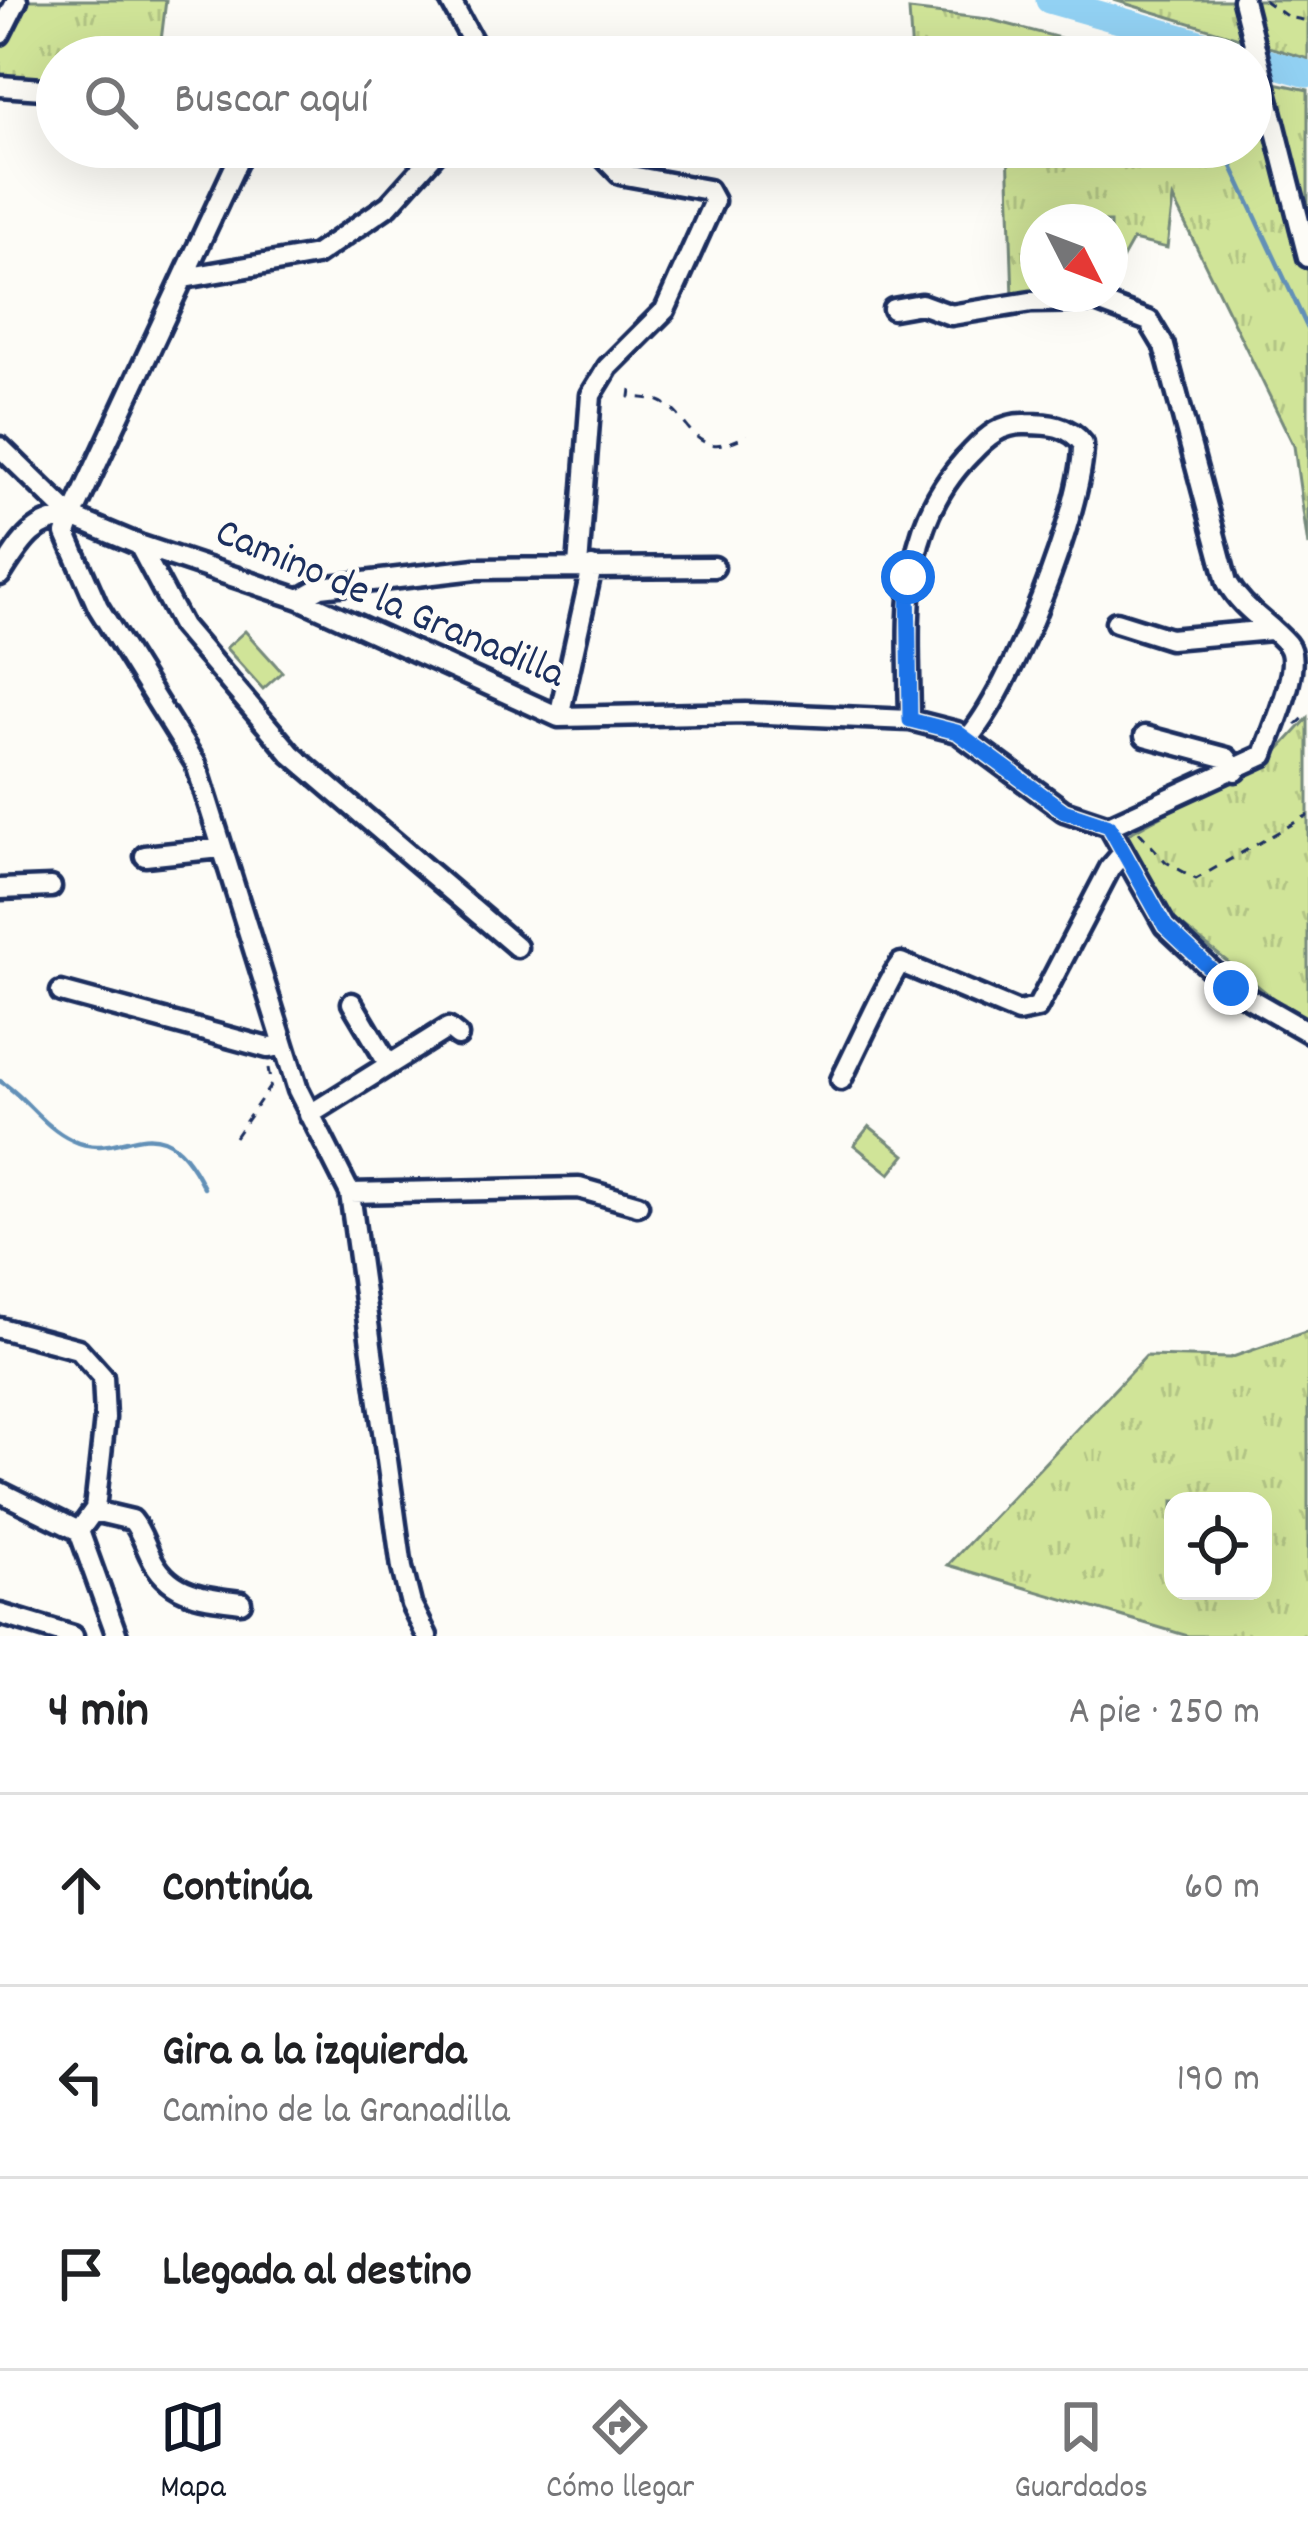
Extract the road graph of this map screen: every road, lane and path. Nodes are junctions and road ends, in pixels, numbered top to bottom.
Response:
1 (17, 0) edge
2 (450, 0) edge
3 (1243, 0) edge
4 (1264, 0) edge
5 (1308, 21) edge
6 (0, 34) edge
7 (470, 36) edge
8 (1252, 36) edge
9 (0, 86) edge
10 (36, 89) edge
11 (1272, 115) edge
12 (234, 168) edge
13 (422, 168) edge
14 (610, 168) edge
15 (1308, 256) edge
16 (184, 278) junction
17 (893, 309) dead end
18 (631, 388) dead end
19 (747, 435) dead end
20 (0, 447) edge
21 (72, 517) junction
22 (139, 545) junction
23 (714, 566) dead end
24 (585, 567) junction
25 (0, 575) edge
26 (300, 599) junction
27 (1116, 622) dead end
28 (1271, 630) junction
29 (559, 717) junction
30 (910, 720) junction
31 (1145, 736) dead end
32 (967, 739) junction
33 (1236, 771) junction
34 (1308, 815) edge
35 (1116, 822) junction
36 (221, 848) junction
37 (1124, 853) junction
38 (145, 856) dead end
39 (51, 887) dead end
40 (0, 889) edge
41 (517, 947) dead end
42 (61, 992) dead end
43 (352, 1003) dead end
44 (1308, 1032) edge
45 (458, 1036) dead end
46 (283, 1046) junction
47 (389, 1065) junction
48 (268, 1068) dead end
49 (841, 1080) dead end
50 (309, 1115) junction
51 (235, 1137) dead end
52 (350, 1193) junction
53 (638, 1205) dead end
54 (0, 1328) edge
55 (0, 1492) edge
56 (94, 1511) junction
57 (79, 1532) junction
58 (241, 1602) dead end
59 (0, 1614) edge
60 (74, 1636) edge
61 (117, 1636) edge
62 (428, 1636) edge

1 - 6 street
2 - 7 street
3 - 8 street
4 - 5 path
9 - 10 street
11 - 15 street
12 - 16 street
13 - 16 street
14 - 24 street
16 - 21 street
17 - 28 street
18 - 19 path
20 - 21 street, Camino de la Granadilla
21 - 22 street, Camino de la Granadilla
21 - 25 street
21 - 36 street
22 - 26 street, Camino de la Granadilla
22 - 41 street
23 - 24 street
24 - 26 street
24 - 29 street
26 - 29 street, Camino de la Granadilla
27 - 28 street
28 - 33 street
29 - 30 street, Camino de la Granadilla
30 - 32 street, Camino de la Granadilla
30 - 32 street
31 - 33 street
32 - 35 street, Camino de la Granadilla
33 - 35 street
34 - 35 path
35 - 37 street
36 - 38 street
36 - 46 street
37 - 44 street
37 - 49 street
39 - 40 street
42 - 46 street
43 - 47 street
45 - 47 street
46 - 50 street
47 - 50 street
48 - 51 path
50 - 52 street
52 - 53 street
52 - 62 street
54 - 56 street
55 - 57 street
56 - 57 street
56 - 58 street
57 - 61 street
59 - 60 street

